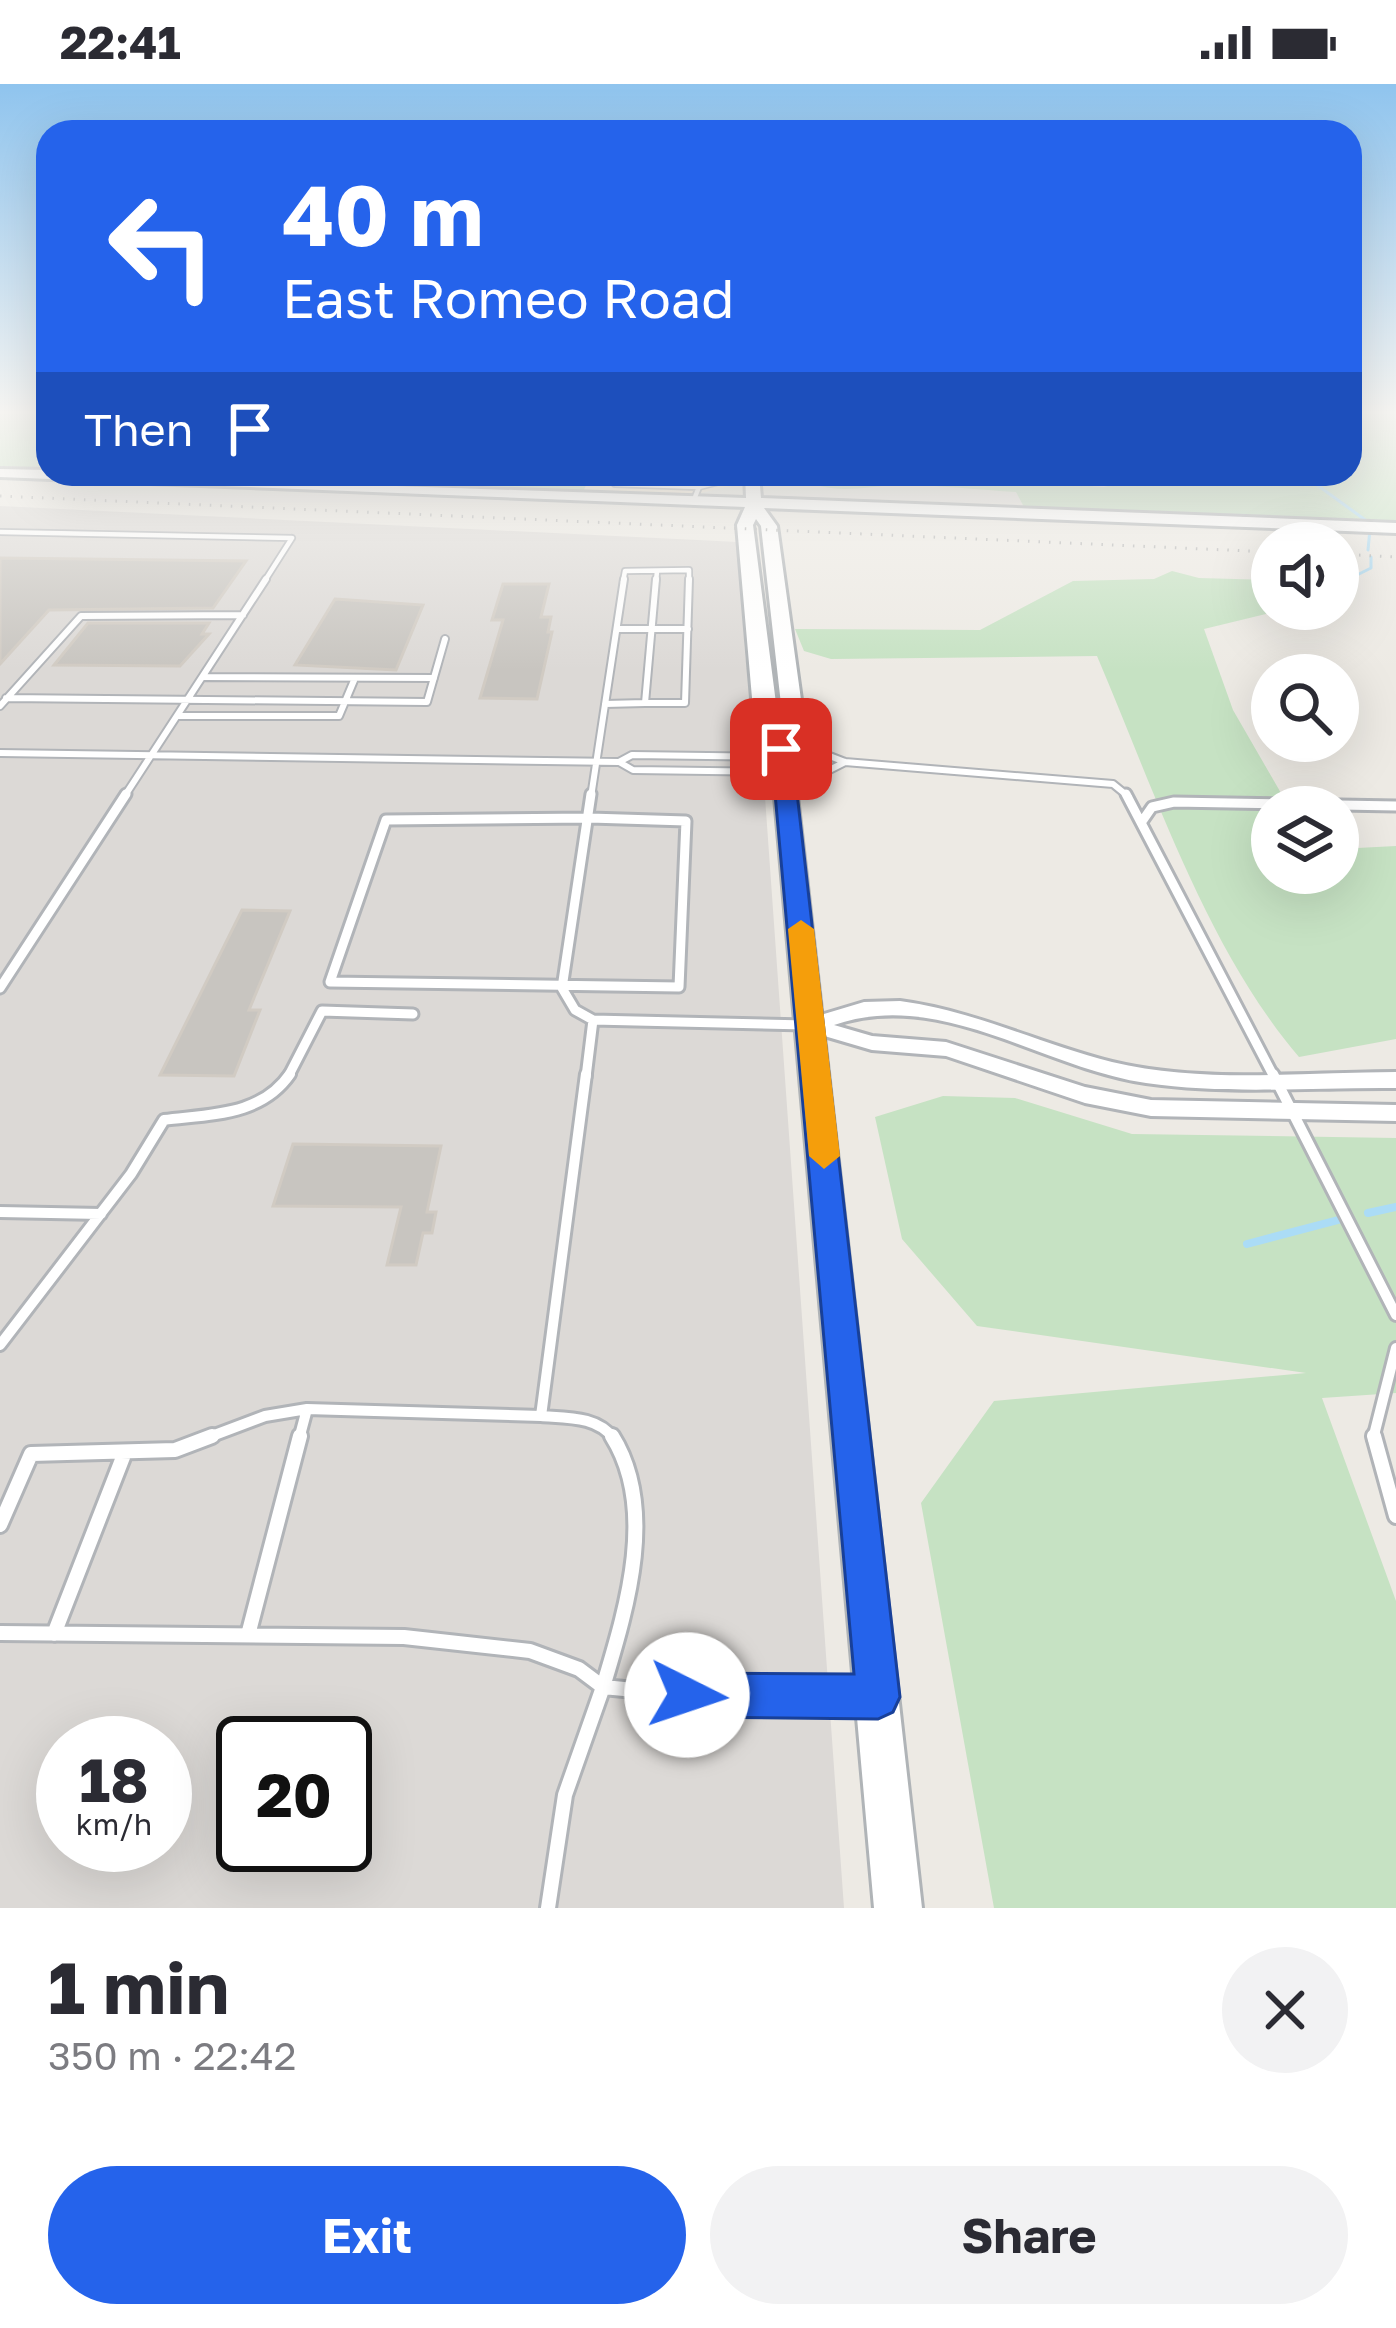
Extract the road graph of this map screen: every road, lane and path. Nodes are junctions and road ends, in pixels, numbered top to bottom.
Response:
1 (724, 499) edge
2 (754, 499) edge
3 (754, 505) junction
4 (1396, 528) edge
5 (0, 532) edge
6 (657, 571) junction
7 (243, 616) junction
8 (616, 629) junction
9 (652, 629) junction
10 (688, 629) junction
11 (445, 639) dead end
12 (204, 677) junction
13 (434, 678) junction
14 (355, 679) junction
15 (189, 700) junction
16 (346, 700) junction
17 (3, 702) edge
18 (605, 704) junction
19 (645, 704) junction
20 (179, 716) junction
21 (0, 754) edge
22 (154, 755) junction
23 (596, 761) junction
24 (619, 762) junction
25 (844, 762) junction
26 (786, 763) junction
27 (1396, 806) edge
28 (590, 818) junction
29 (1143, 820) junction
30 (0, 988) edge
31 (562, 988) junction
32 (413, 1014) dead end
33 (593, 1020) junction
34 (812, 1025) junction
35 (1274, 1079) junction
36 (1396, 1080) edge
37 (1292, 1112) junction
38 (1396, 1113) edge
39 (0, 1212) edge
40 (100, 1214) junction
41 (1396, 1315) edge
42 (0, 1345) edge
43 (1396, 1348) edge
44 (307, 1409) junction
45 (541, 1416) junction
46 (125, 1451) junction
47 (1396, 1516) edge
48 (0, 1525) edge
49 (0, 1633) edge
50 (54, 1634) junction
51 (248, 1635) junction
52 (603, 1687) junction
53 (878, 1697) junction
54 (548, 1908) edge
55 (898, 1908) edge

1 - 3 main road
2 - 3 main road
3 - 4 main road
3 - 26 main road
3 - 26 main road
5 - 7 lane
6 - 8 lane
6 - 9 lane
6 - 10 lane
7 - 12 lane
7 - 17 lane
8 - 9 lane
8 - 18 lane
9 - 10 lane
9 - 19 lane
10 - 19 lane
11 - 13 lane
12 - 14 lane
12 - 15 lane
13 - 14 lane
13 - 16 lane
14 - 16 lane
15 - 16 lane
15 - 17 lane
15 - 20 lane
16 - 20 lane
18 - 19 lane
18 - 23 lane
20 - 22 lane
21 - 22 lane
22 - 23 lane
22 - 30 lane
23 - 24 lane
23 - 28 lane
24 - 26 lane
24 - 26 lane
25 - 26 lane
25 - 26 lane
25 - 29 lane
26 - 34 main road
27 - 29 lane
28 - 31 lane
28 - 31 lane
28 - 31 lane
29 - 35 lane
31 - 33 lane
32 - 40 lane
33 - 34 lane
33 - 45 lane
34 - 35 street
34 - 37 street
34 - 53 main road
35 - 36 street
35 - 37 lane
37 - 38 street
37 - 41 lane
39 - 40 lane
40 - 42 lane
43 - 47 lane
44 - 45 lane
44 - 46 lane
44 - 51 lane
45 - 52 lane
46 - 48 lane
46 - 50 lane
49 - 50 lane
50 - 51 lane
51 - 52 lane
52 - 53 lane
52 - 54 lane
53 - 55 main road

